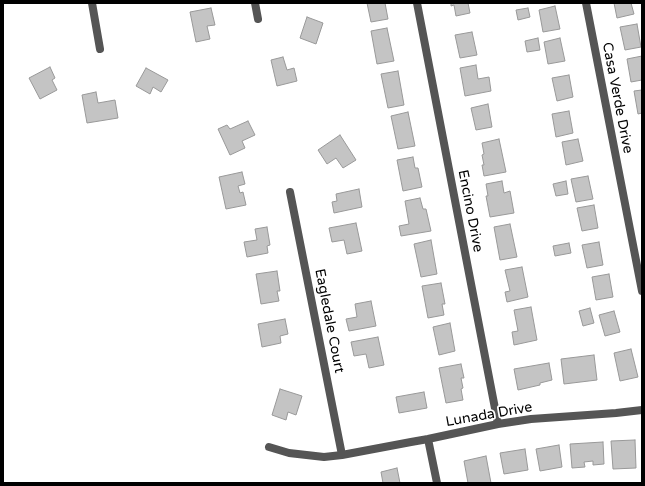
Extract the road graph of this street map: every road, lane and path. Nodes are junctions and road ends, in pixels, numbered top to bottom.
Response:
1 (92, 3) edge
2 (255, 3) edge
3 (417, 3) edge
4 (586, 3) edge
5 (258, 19) dead end
6 (100, 49) dead end
7 (290, 192) dead end
8 (642, 291) edge
9 (642, 410) edge
10 (498, 424) junction
11 (428, 439) junction
12 (269, 447) dead end
13 (342, 455) junction
14 (436, 483) edge

1 - 6 street
2 - 5 street
3 - 10 street, Encino Drive
4 - 8 street, Casa Verde Drive
7 - 13 street, Eagledale Court
9 - 10 street, Lunada Drive
10 - 11 street, Lunada Drive
11 - 13 street, Lunada Drive
11 - 14 street
12 - 13 street, Lunada Drive

